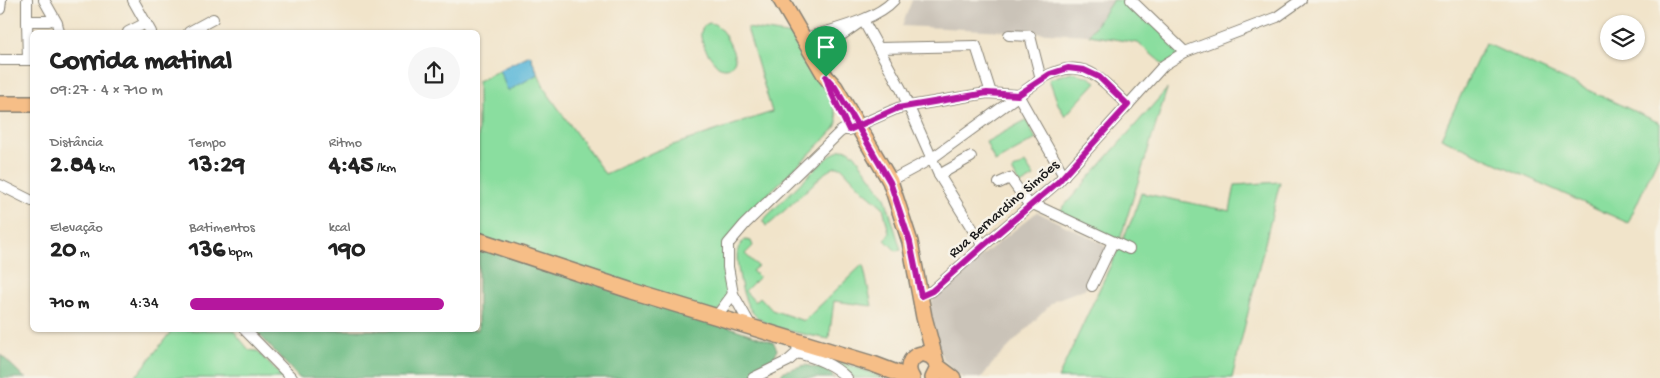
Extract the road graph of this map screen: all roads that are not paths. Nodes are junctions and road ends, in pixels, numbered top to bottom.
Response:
1 (1, 0) edge
2 (27, 0) edge
3 (44, 0) edge
4 (132, 0) edge
5 (780, 0) edge
6 (894, 0) edge
7 (1131, 0) edge
8 (1301, 0) edge
9 (0, 9) edge
10 (213, 19) dead end
11 (863, 20) junction
12 (27, 21) junction
13 (49, 21) dead end
14 (148, 28) edge
15 (59, 30) edge
16 (193, 30) edge
17 (1009, 36) dead end
18 (803, 38) junction
19 (879, 48) junction
20 (1185, 52) junction
21 (813, 55) junction
22 (1, 60) edge
23 (30, 60) edge
24 (1041, 79) junction
25 (990, 93) junction
26 (1018, 95) junction
27 (0, 104) edge
28 (30, 104) edge
29 (1128, 105) junction
30 (910, 107) junction
31 (853, 128) junction
32 (971, 157) dead end
33 (932, 159) junction
34 (939, 175) junction
35 (1064, 176) junction
36 (999, 183) dead end
37 (0, 185) edge
38 (891, 186) junction
39 (30, 201) edge
40 (1032, 205) junction
41 (480, 241) edge
42 (1113, 242) junction
43 (983, 246) junction
44 (1129, 249) dead end
45 (1092, 286) dead end
46 (733, 294) junction
47 (921, 296) junction
48 (716, 317) junction
49 (924, 318) junction
50 (752, 328) junction
51 (247, 332) edge
52 (797, 347) junction
53 (912, 359) junction
54 (873, 364) junction
55 (935, 368) edge
56 (292, 378) edge
57 (753, 378) edge
58 (847, 378) edge
59 (911, 378) edge
60 (953, 378) edge

1 - 9 street
2 - 12 street
3 - 15 street
4 - 14 street
5 - 18 main road
6 - 11 street
7 - 20 street
8 - 20 street, Rua Bernardino Simões
10 - 16 street
11 - 18 street
11 - 19 street
11 - 21 street
12 - 13 street
12 - 23 street
17 - 24 street
18 - 21 main road
19 - 25 street
19 - 30 street
20 - 29 street, Rua Bernardino Simões
21 - 31 main road
22 - 23 street
24 - 26 street
24 - 29 street
25 - 26 street
25 - 30 street
26 - 33 street
26 - 35 street
27 - 28 main road
29 - 35 street, Rua Bernardino Simões
30 - 31 street
30 - 33 street
31 - 38 main road
31 - 46 street
32 - 34 street
33 - 34 street
33 - 38 street
34 - 43 street
35 - 40 street, Rua Bernardino Simões
36 - 40 street
37 - 39 street
38 - 47 main road
40 - 42 street
40 - 43 street, Rua Bernardino Simões
41 - 48 main road
42 - 44 street
42 - 45 street
43 - 47 street, Rua Bernardino Simões
46 - 48 street
46 - 50 street
47 - 49 main road
48 - 50 main road
49 - 53 main road
49 - 55 main road
50 - 52 main road
51 - 56 street
52 - 54 main road
52 - 57 street
52 - 58 street
53 - 54 main road
53 - 55 main road
53 - 59 main road
54 - 59 main road
55 - 60 main road

